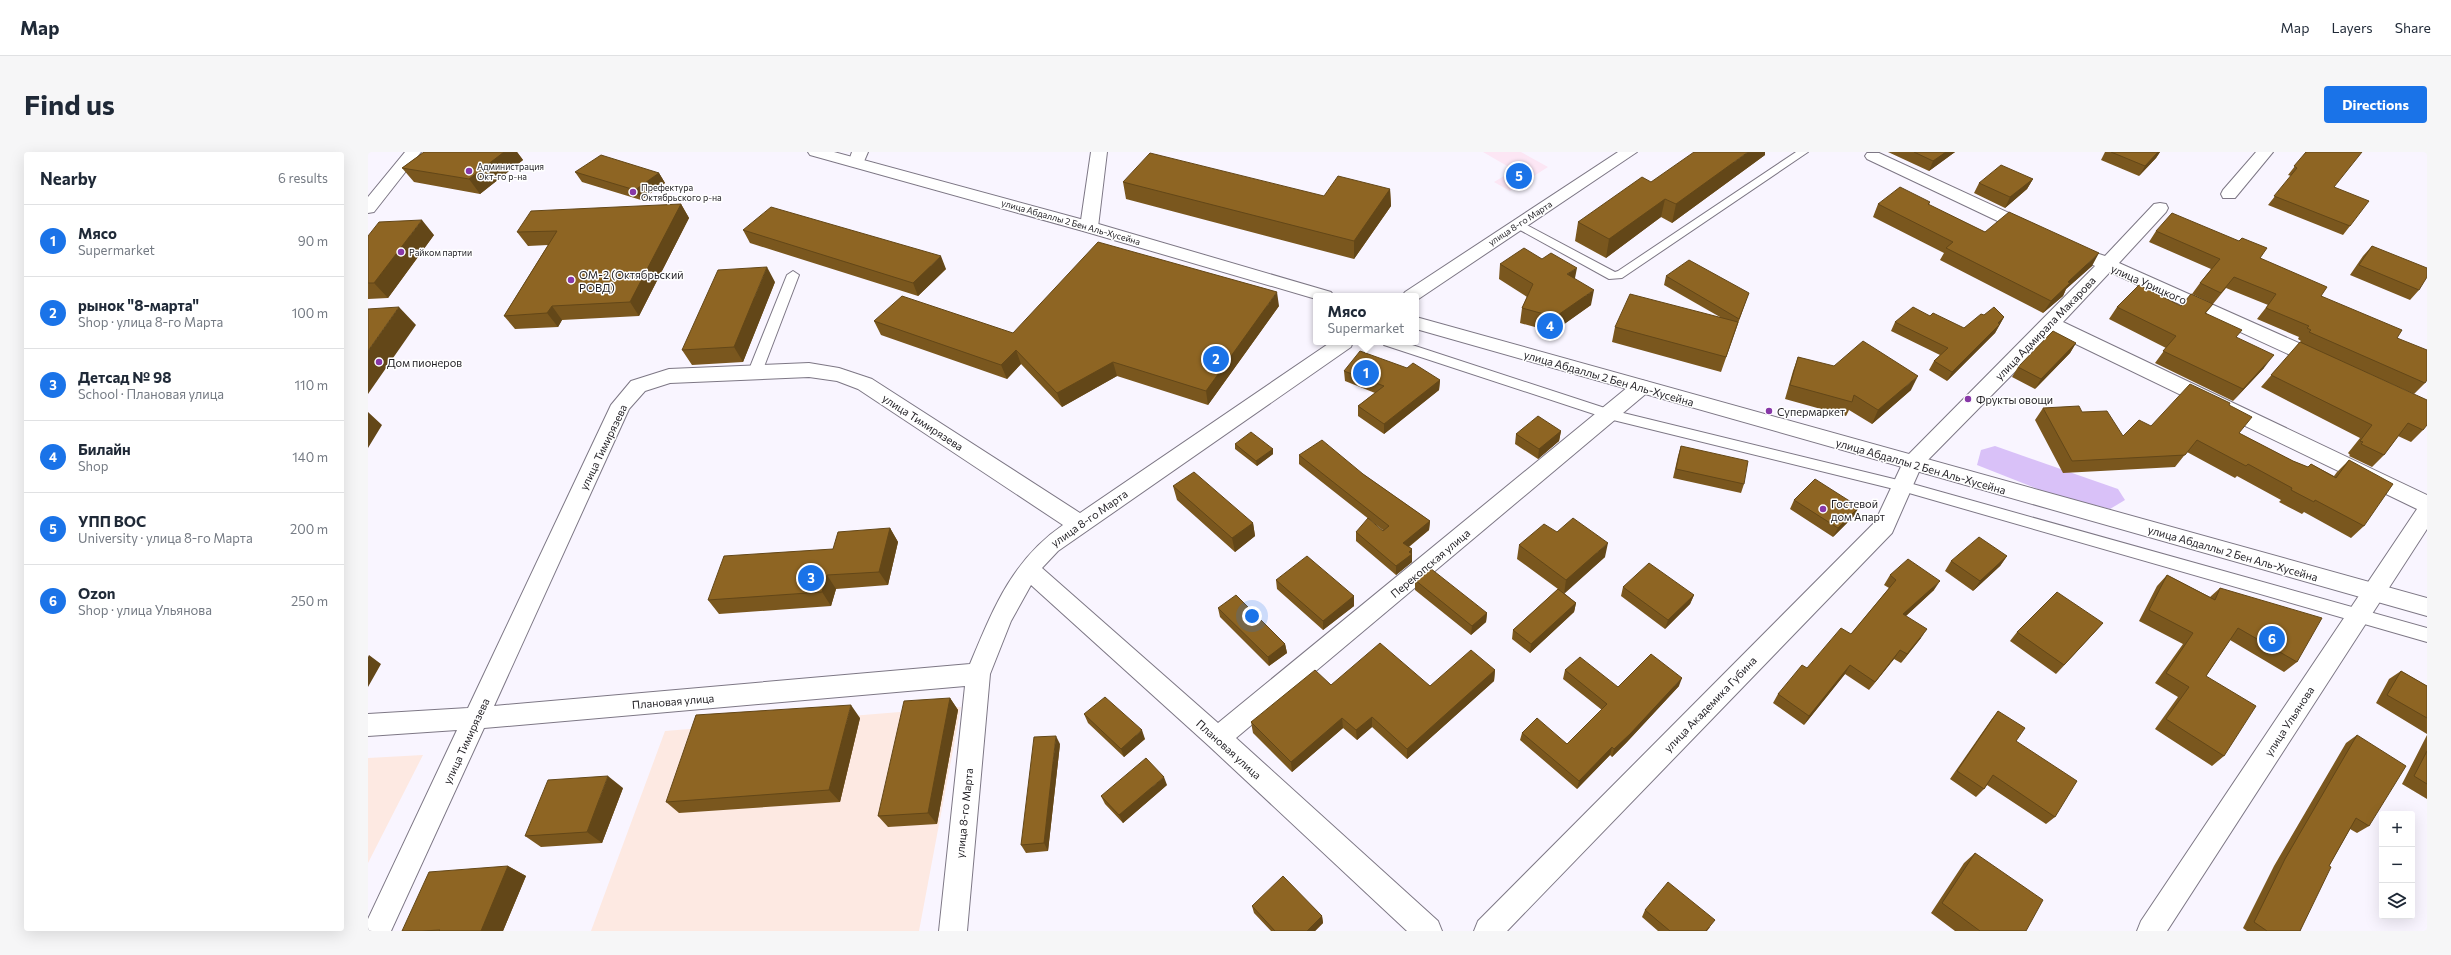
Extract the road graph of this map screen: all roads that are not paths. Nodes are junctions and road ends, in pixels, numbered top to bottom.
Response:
1 (413, 152) edge
2 (816, 152) edge
3 (1099, 152) edge
4 (1629, 152) edge
5 (1803, 152) edge
6 (2265, 152) edge
7 (1873, 156) dead end
8 (858, 158) edge
9 (2229, 194) dead end
10 (368, 208) edge
11 (2160, 208) dead end
12 (1517, 224) junction
13 (1089, 227) junction
14 (2050, 238) edge
15 (2078, 251) edge
16 (2106, 264) junction
17 (793, 275) dead end
18 (1314, 293) edge
19 (1415, 293) edge
20 (1419, 324) edge
21 (2051, 324) junction
22 (1340, 345) edge
23 (1398, 345) edge
24 (2340, 369) edge
25 (755, 372) junction
26 (1641, 387) junction
27 (1609, 414) junction
28 (1912, 463) junction
29 (1902, 486) junction
30 (2427, 504) edge
31 (2427, 511) edge
32 (1079, 524) junction
33 (1028, 569) junction
34 (2375, 592) junction
35 (2427, 607) edge
36 (2359, 615) junction
37 (2427, 635) edge
38 (978, 674) junction
39 (477, 718) junction
40 (368, 725) edge
41 (1218, 738) junction
42 (377, 931) edge
43 (952, 931) edge
44 (1428, 931) edge
45 (1488, 931) edge
46 (2151, 931) edge

1 - 10 street
2 - 8 street, улица Абдаллы 2 Бен Аль-Хусейна
3 - 13 street
4 - 12 street, улица 8-го Марта
5 - 12 lane
6 - 9 street
7 - 14 street
8 - 13 street, улица Абдаллы 2 Бен Аль-Хусейна
11 - 16 street, улица Адмирала Макарова
12 - 19 street, улица 8-го Марта
13 - 18 street, улица Абдаллы 2 Бен Аль-Хусейна
15 - 16 street, улица Урицкого
16 - 21 street, улица Адмирала Макарова
16 - 24 street, улица Урицкого
17 - 25 lane
20 - 26 street, улица Абдаллы 2 Бен Аль-Хусейна
21 - 28 street, улица Адмирала Макарова
21 - 30 street
22 - 32 street, улица 8-го Марта
23 - 27 lane
25 - 32 street, улица Тимирязева
25 - 39 street, улица Тимирязева
26 - 27 street, Перекопская улица
26 - 28 street, улица Абдаллы 2 Бен Аль-Хусейна
27 - 29 lane
27 - 41 street, Перекопская улица
28 - 29 street, улица Академика Губина
28 - 34 street, улица Абдаллы 2 Бен Аль-Хусейна
29 - 36 lane
29 - 45 street, улица Академика Губина
31 - 34 street, улица Ульянова
32 - 33 street, улица 8-го Марта
33 - 38 street, улица 8-го Марта
33 - 41 street, Плановая улица
34 - 35 street, улица Абдаллы 2 Бен Аль-Хусейна
34 - 36 street, улица Ульянова
36 - 37 lane
36 - 46 street, улица Ульянова
38 - 39 street, Плановая улица
38 - 43 street, улица 8-го Марта
39 - 40 street, Плановая улица
39 - 42 street, улица Тимирязева
41 - 44 street, Плановая улица

